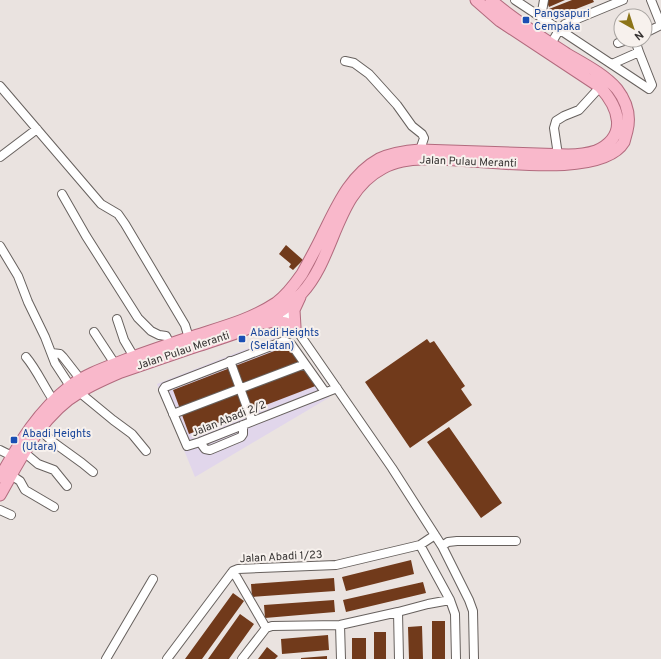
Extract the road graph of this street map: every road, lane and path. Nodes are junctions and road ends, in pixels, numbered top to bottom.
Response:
1 (476, 0) edge
2 (491, 0) edge
3 (515, 0) edge
4 (544, 0) edge
5 (623, 0) edge
6 (651, 0) edge
7 (541, 18) junction
8 (653, 29) edge
9 (559, 30) junction
10 (551, 44) junction
11 (638, 48) edge
12 (639, 52) junction
13 (345, 61) dead end
14 (612, 64) junction
15 (0, 86) edge
16 (600, 86) junction
17 (37, 129) junction
18 (420, 150) junction
19 (558, 155) junction
20 (0, 157) edge
21 (62, 194) dead end
22 (0, 246) edge
23 (303, 293) junction
24 (280, 306) junction
25 (117, 319) dead end
26 (258, 324) junction
27 (295, 328) junction
28 (94, 332) dead end
29 (189, 338) junction
30 (170, 344) junction
31 (52, 353) junction
32 (26, 357) dead end
33 (134, 357) junction
34 (230, 362) junction
35 (115, 364) junction
36 (305, 364) junction
37 (81, 380) junction
38 (337, 388) junction
39 (75, 389) junction
40 (240, 389) junction
41 (325, 392) junction
42 (54, 400) junction
43 (173, 414) junction
44 (252, 421) junction
45 (40, 430) junction
46 (0, 450) edge
47 (146, 451) dead end
48 (25, 453) junction
49 (12, 456) junction
50 (93, 472) dead end
51 (5, 476) edge
52 (67, 486) dead end
53 (0, 495) edge
54 (54, 507) dead end
55 (0, 510) edge
56 (11, 515) dead end
57 (435, 535) junction
58 (516, 541) dead end
59 (420, 545) junction
60 (442, 546) junction
61 (233, 570) junction
62 (153, 579) dead end
63 (450, 600) junction
64 (398, 612) junction
65 (340, 625) junction
66 (266, 628) junction
67 (106, 659) edge
68 (167, 659) edge
69 (242, 659) edge
70 (341, 659) edge
71 (399, 659) edge
72 (456, 659) edge
73 (474, 659) edge

1 - 16 main road, Jalan Pulau Meranti
2 - 10 main road, Jalan Pulau Meranti
3 - 7 street
4 - 7 street
5 - 9 street
6 - 8 street
7 - 9 street
9 - 10 street
9 - 14 street
10 - 23 main road, Jalan Pulau Meranti
11 - 12 street
12 - 14 street
12 - 14 street
13 - 18 street
15 - 17 street
16 - 19 street
16 - 19 main road, Jalan Pulau Meranti
17 - 20 street
17 - 29 street
18 - 19 main road, Jalan Pulau Meranti
18 - 24 main road, Jalan Pulau Meranti
21 - 30 street
22 - 31 street
23 - 24 main road, Jalan Pulau Meranti
23 - 27 main road
24 - 26 main road, Jalan Pulau Meranti
24 - 27 street
24 - 29 main road, Jalan Pulau Meranti
25 - 33 street
26 - 27 main road
26 - 39 main road, Jalan Pulau Meranti
27 - 38 street
28 - 35 street
29 - 30 main road, Jalan Pulau Meranti
30 - 33 main road, Jalan Pulau Meranti
31 - 37 street
31 - 39 street
32 - 42 street
33 - 35 main road, Jalan Pulau Meranti
34 - 36 street
34 - 40 street
34 - 43 street, Jalan Abadi 2/2
35 - 37 main road, Jalan Pulau Meranti
36 - 40 street
36 - 41 street
37 - 39 main road, Jalan Pulau Meranti
38 - 41 street, Jalan Abadi 2/2
38 - 57 street
39 - 42 main road, Jalan Pulau Meranti
39 - 45 main road, Jalan Pulau Meranti
39 - 47 street
40 - 43 street
40 - 44 street
41 - 44 street, Jalan Abadi 2/2
42 - 49 main road, Jalan Pulau Meranti
43 - 44 street, Jalan Abadi 2/2
45 - 48 main road, Jalan Pulau Meranti
45 - 50 street
46 - 49 street
48 - 51 main road, Jalan Pulau Meranti
48 - 52 street
49 - 51 main road, Jalan Pulau Meranti
51 - 53 main road, Jalan Pulau Meranti
51 - 54 street
55 - 56 street
57 - 59 street, Jalan Abadi 1/23
57 - 60 street
58 - 60 street
59 - 61 street, Jalan Abadi 1/23
59 - 63 street
60 - 73 street
61 - 66 street
61 - 68 street, Jalan Abadi 1/23
62 - 67 street
63 - 64 street
63 - 72 street
64 - 65 street
64 - 71 street
65 - 66 street
65 - 70 street
66 - 69 street

